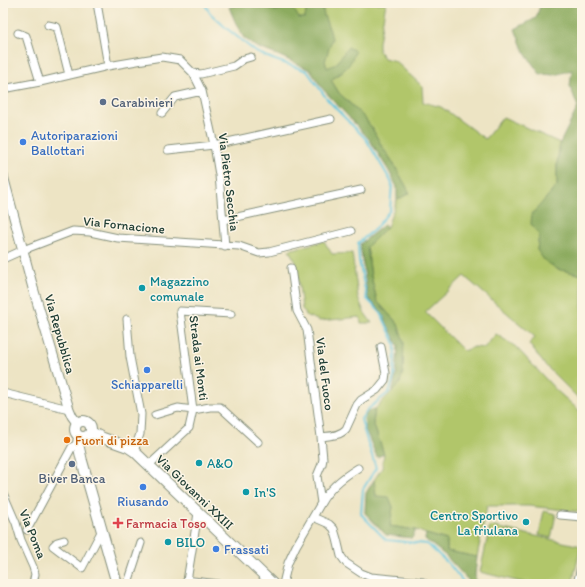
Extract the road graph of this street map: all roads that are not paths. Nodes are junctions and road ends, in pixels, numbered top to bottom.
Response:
1 (97, 3) edge
2 (48, 25) dead end
3 (18, 33) dead end
4 (251, 57) dead end
5 (108, 66) junction
6 (193, 73) junction
7 (69, 75) junction
8 (40, 82) junction
9 (3, 88) edge
10 (202, 91) junction
11 (162, 113) dead end
12 (331, 119) dead end
13 (214, 145) junction
14 (168, 150) dead end
15 (3, 176) edge
16 (361, 190) dead end
17 (223, 220) junction
18 (351, 231) dead end
19 (225, 246) junction
20 (23, 250) junction
21 (3, 259) edge
22 (291, 268) dead end
23 (231, 314) dead end
24 (127, 319) dead end
25 (381, 347) dead end
26 (4, 393) edge
27 (69, 409) junction
28 (193, 410) junction
29 (155, 415) dead end
30 (77, 423) junction
31 (91, 432) junction
32 (321, 437) junction
33 (78, 440) junction
34 (258, 442) dead end
35 (134, 451) junction
36 (149, 466) junction
37 (358, 468) dead end
38 (3, 493) edge
39 (321, 503) junction
40 (198, 513) junction
41 (560, 514) dead end
42 (313, 517) junction
43 (582, 518) edge
44 (27, 530) dead end
45 (102, 530) junction
46 (64, 540) dead end
47 (141, 543) dead end
48 (582, 563) edge
49 (423, 582) dead end
50 (186, 583) edge
51 (33, 584) edge
52 (117, 584) edge
53 (124, 584) edge
54 (220, 584) edge
55 (273, 584) edge
56 (283, 584) edge
57 (578, 584) edge

1 - 5 street
2 - 7 street
3 - 8 street
4 - 6 street
5 - 6 street, Via Pietro Secchia
5 - 7 street, Via Pietro Secchia
6 - 10 street, Via Pietro Secchia
7 - 8 street, Via Pietro Secchia
8 - 9 street, Via Pietro Secchia
10 - 11 street
10 - 13 street, Via Pietro Secchia
12 - 13 street
13 - 14 street
13 - 17 street, Via Pietro Secchia
15 - 20 street, Via Repubblica
16 - 17 street
17 - 19 street, Via Pietro Secchia
18 - 19 street, Via Pietro Secchia
19 - 20 street, Via Fornacione
20 - 21 street, Via Fornacione
20 - 27 street, Via Repubblica
22 - 32 street, Via del Fuoco
23 - 28 street, Strada ai Monti
24 - 35 street
25 - 32 street
26 - 27 street
27 - 30 street, Via Repubblica
28 - 29 street
28 - 34 street, Strada ai Monti
28 - 36 street, Strada ai Monti
30 - 31 main road
30 - 33 main road
31 - 33 main road
31 - 35 main road, Via Giovanni XXIII
32 - 39 street, Via del Fuoco
33 - 44 street
33 - 45 main road
35 - 36 main road, Via Giovanni XXIII
36 - 40 main road, Via Giovanni XXIII
37 - 39 street
38 - 51 street, Via Poma
39 - 42 street
40 - 50 street
40 - 55 main road, Via Giovanni XXIII
41 - 43 street
42 - 49 street
42 - 56 street
45 - 46 street
45 - 52 main road
47 - 53 street
48 - 57 street
50 - 54 street

